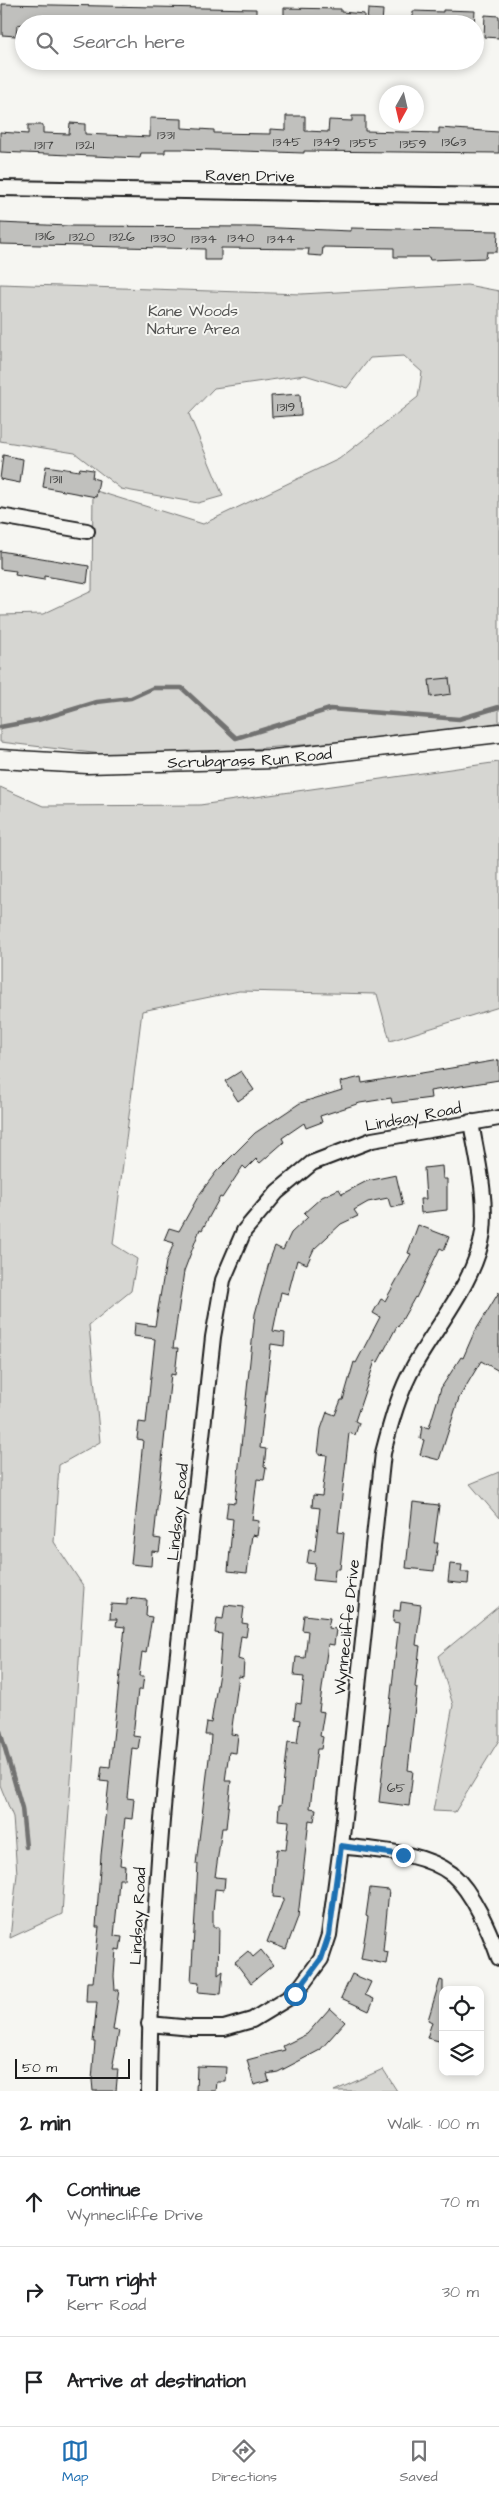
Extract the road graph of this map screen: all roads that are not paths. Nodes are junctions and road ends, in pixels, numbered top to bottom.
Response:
1 (0, 188) edge
2 (499, 196) edge
3 (0, 516) edge
4 (87, 531) dead end
5 (499, 733) edge
6 (0, 758) edge
7 (499, 1118) edge
8 (471, 1122) junction
9 (341, 1846) junction
10 (499, 1958) edge
11 (149, 2024) junction
12 (149, 2091) edge

1 - 2 street, Raven Drive
3 - 4 street
5 - 6 street, Scrubgrass Run Road
7 - 8 street, Lindsay Road
8 - 9 street, Wynnecliffe Drive
8 - 11 street, Lindsay Road
9 - 10 street
9 - 11 street, Wynnecliffe Drive
11 - 12 street, Lindsay Road

